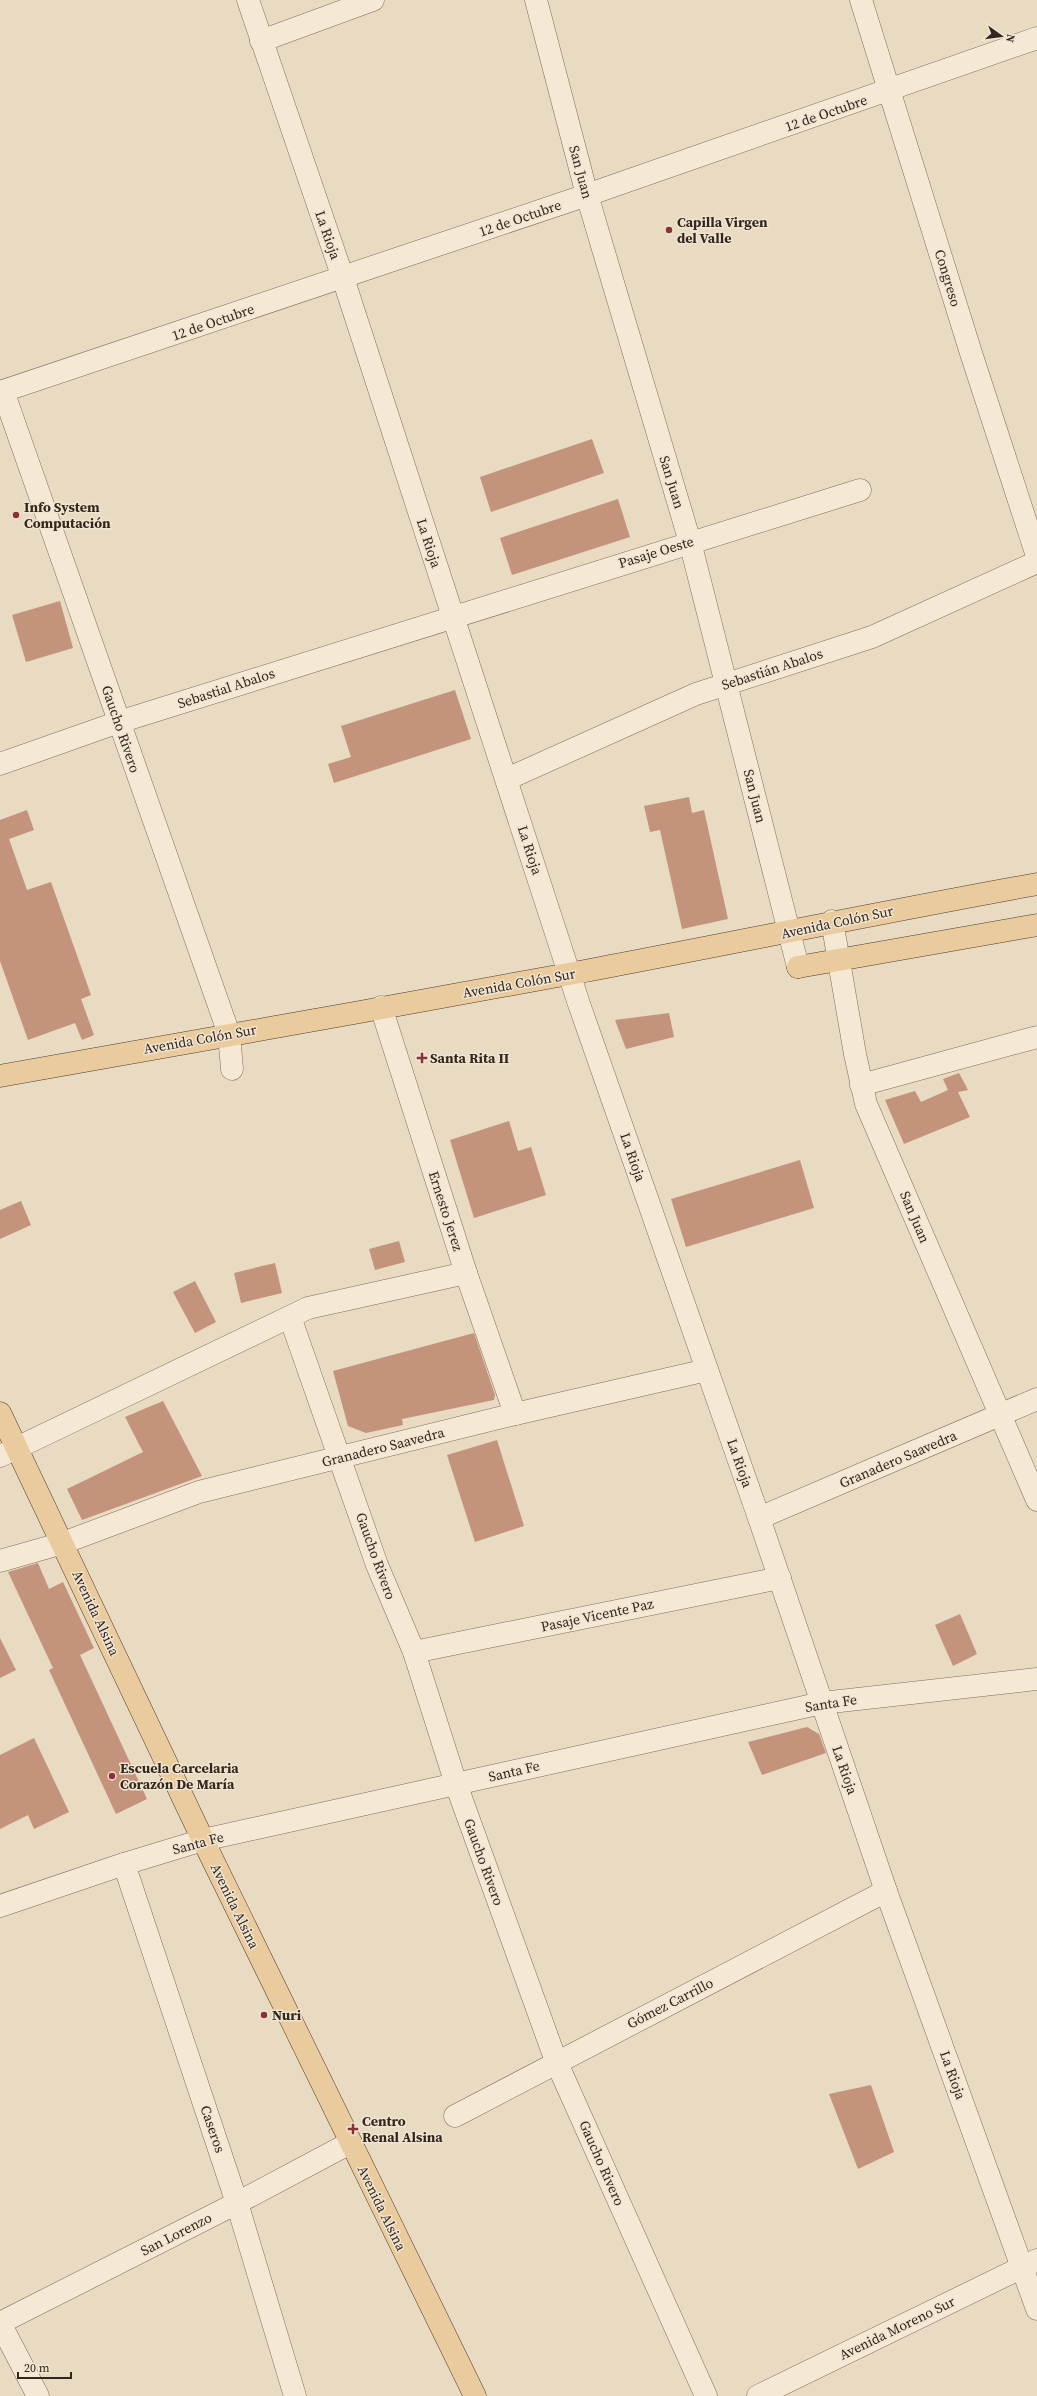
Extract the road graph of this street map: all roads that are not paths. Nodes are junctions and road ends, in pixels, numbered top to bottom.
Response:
1 (248, 0) edge
2 (373, 0) edge
3 (536, 0) edge
4 (861, 0) edge
5 (1037, 38) edge
6 (261, 41) junction
7 (890, 90) junction
8 (587, 196) junction
9 (343, 278) junction
10 (2, 392) edge
11 (860, 490) dead end
12 (690, 542) junction
13 (1037, 556) edge
14 (1037, 562) edge
15 (452, 616) junction
16 (727, 684) junction
17 (119, 722) junction
18 (0, 764) edge
19 (507, 779) junction
20 (1037, 884) edge
21 (832, 921) junction
22 (1037, 925) edge
23 (790, 932) junction
24 (839, 961) junction
25 (798, 968) joint
26 (571, 974) junction
27 (381, 1007) junction
28 (229, 1034) junction
29 (1037, 1037) edge
30 (232, 1069) dead end
31 (0, 1076) edge
32 (861, 1085) junction
33 (466, 1273) junction
34 (290, 1317) junction
35 (707, 1370) junction
36 (1037, 1400) edge
37 (0, 1413) edge
38 (515, 1414) junction
39 (1000, 1416) junction
40 (8, 1452) edge
41 (341, 1457) junction
42 (1037, 1500) edge
43 (759, 1518) junction
44 (63, 1543) junction
45 (0, 1561) edge
46 (780, 1578) junction
47 (414, 1652) junction
48 (1037, 1679) edge
49 (822, 1703) junction
50 (456, 1784) junction
51 (203, 1840) junction
52 (124, 1864) junction
53 (886, 1891) junction
54 (0, 1906) edge
55 (556, 2061) junction
56 (455, 2116) dead end
57 (350, 2143) junction
58 (238, 2203) junction
59 (1030, 2264) edge
60 (1037, 2308) edge
61 (0, 2322) edge
62 (38, 2396) edge
63 (295, 2396) edge
64 (475, 2396) edge
65 (706, 2396) edge
66 (758, 2396) edge

1 - 6 street, La Rioja
2 - 6 street
3 - 8 street, San Juan
4 - 7 street, Congreso
5 - 7 street, 12 de Octubre
6 - 9 street, La Rioja
7 - 8 street, 12 de Octubre
7 - 13 street, Congreso
8 - 9 street, 12 de Octubre
8 - 12 street, San Juan
9 - 10 street, 12 de Octubre
9 - 15 street, La Rioja
10 - 17 street, Gaucho Rivero
11 - 12 street, Pasaje Oeste
12 - 15 street, Pasaje Oeste
12 - 16 street, San Juan
14 - 16 street, Sebastián Abalos
15 - 17 street, Sebastial Abalos
15 - 19 street, La Rioja
16 - 19 street, Sebastián Abalos
16 - 23 street, San Juan
17 - 18 street, Sebastial Abalos
17 - 28 street, Gaucho Rivero
19 - 26 street, La Rioja
20 - 21 main road, Avenida Colón Sur
21 - 23 main road, Avenida Colón Sur
21 - 24 street, San Juan
22 - 24 main road
23 - 25 street, San Juan
23 - 26 main road, Avenida Colón Sur
24 - 25 main road
24 - 32 street, San Juan
26 - 27 main road, Avenida Colón Sur
26 - 35 street, La Rioja
27 - 28 main road, Avenida Colón Sur
27 - 33 street, Ernesto Jerez
28 - 30 street, Gaucho Rivero
28 - 31 main road, Avenida Colón Sur
29 - 32 street
32 - 39 street, San Juan
33 - 34 street
33 - 38 street, Ernesto Jerez
34 - 40 street
34 - 41 street, Gaucho Rivero
35 - 38 street, Granadero Saavedra
35 - 43 street, La Rioja
36 - 39 street, Granadero Saavedra
37 - 40 main road, Avenida Alsina
38 - 41 street, Granadero Saavedra
39 - 42 street, San Juan
39 - 43 street, Granadero Saavedra
40 - 44 main road, Avenida Alsina
41 - 44 street, Granadero Saavedra
41 - 47 street, Gaucho Rivero
43 - 46 street, La Rioja
44 - 45 street, Granadero Saavedra
44 - 51 main road, Avenida Alsina
46 - 47 street, Pasaje Vicente Paz
46 - 49 street, La Rioja
47 - 50 street, Gaucho Rivero
48 - 49 street, Santa Fe
49 - 50 street, Santa Fe
49 - 53 street, La Rioja
50 - 51 street, Santa Fe
50 - 55 street, Gaucho Rivero
51 - 52 street, Santa Fe
51 - 57 main road, Avenida Alsina
52 - 54 street, Santa Fe
52 - 58 street, Caseros
53 - 55 street, Gómez Carrillo
53 - 59 street, La Rioja
55 - 56 street, Gómez Carrillo
55 - 65 street, Gaucho Rivero
57 - 58 street, San Lorenzo
57 - 64 main road, Avenida Alsina
58 - 61 street, San Lorenzo
58 - 63 street, Caseros
59 - 60 street, La Rioja
59 - 66 street, Avenida Moreno Sur
61 - 62 street

